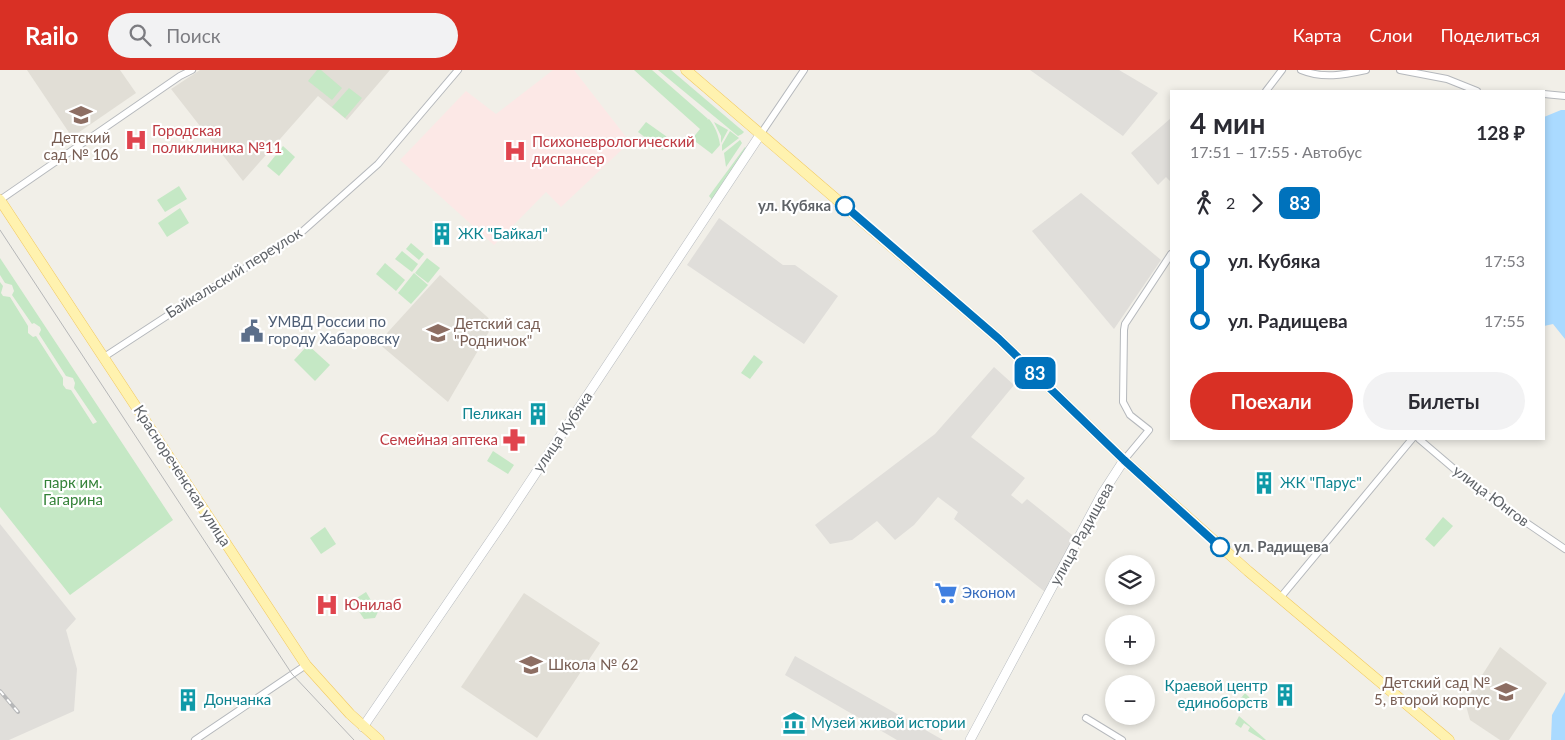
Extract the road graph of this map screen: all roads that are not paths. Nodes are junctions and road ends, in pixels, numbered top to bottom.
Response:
1 (192, 70) edge
2 (458, 70) edge
3 (686, 70) edge
4 (804, 70) edge
5 (1282, 70) edge
6 (1301, 70) edge
7 (1366, 70) edge
8 (1400, 70) edge
9 (1267, 90) edge
10 (1474, 90) edge
11 (1545, 94) edge
12 (1565, 96) edge
13 (760, 135) junction
14 (0, 200) edge
15 (1170, 256) edge
16 (104, 357) junction
17 (1411, 440) edge
18 (1420, 440) edge
19 (1124, 460) junction
20 (1565, 549) edge
21 (1280, 598) junction
22 (306, 665) junction
23 (1086, 718) dead end
24 (363, 727) junction
25 (195, 740) edge
26 (379, 740) edge
27 (970, 740) edge
28 (1122, 740) edge
29 (1449, 740) edge

1 - 14 street
2 - 16 street, Байкальский переулок
3 - 13 main road
4 - 13 street
5 - 9 street
6 - 7 street
8 - 10 street
11 - 12 street
13 - 19 main road
13 - 24 street, улица Кубяка
14 - 16 main road, Краснореченская улица
15 - 19 street, улица Радищева
16 - 22 main road, Краснореченская улица
17 - 21 street
18 - 20 street, улица Юнгов
19 - 21 main road
19 - 27 street, улица Радищева
21 - 29 main road
22 - 24 main road, Краснореченская улица
22 - 25 street
23 - 28 street
24 - 26 main road, Краснореченская улица

